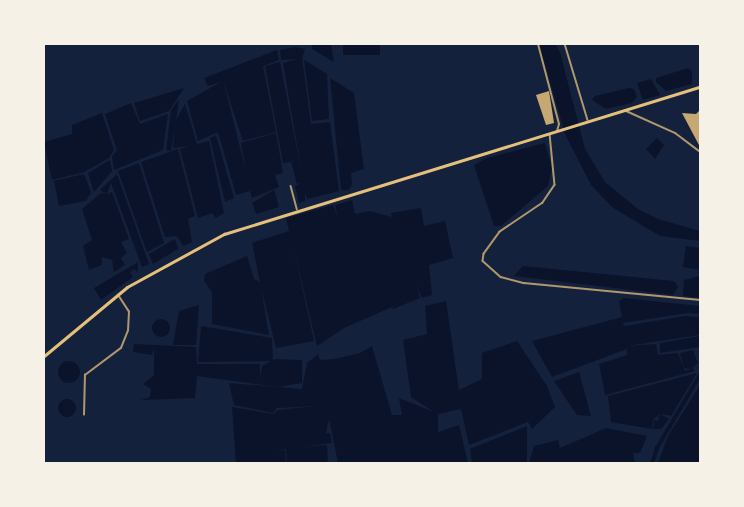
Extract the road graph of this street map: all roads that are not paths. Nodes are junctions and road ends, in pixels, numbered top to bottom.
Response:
1 (538, 44) edge
2 (565, 44) edge
3 (700, 87) edge
4 (626, 111) junction
5 (586, 123) junction
6 (557, 131) junction
7 (550, 133) junction
8 (700, 152) edge
9 (291, 186) dead end
10 (297, 209) junction
11 (118, 294) junction
12 (700, 300) edge
13 (44, 356) edge
14 (84, 415) dead end

1 - 6 street
2 - 5 street
3 - 4 highway
4 - 5 highway
4 - 8 street
5 - 6 highway
6 - 7 highway
7 - 10 highway
7 - 12 street
9 - 10 street
10 - 11 highway
11 - 13 highway
11 - 14 street

